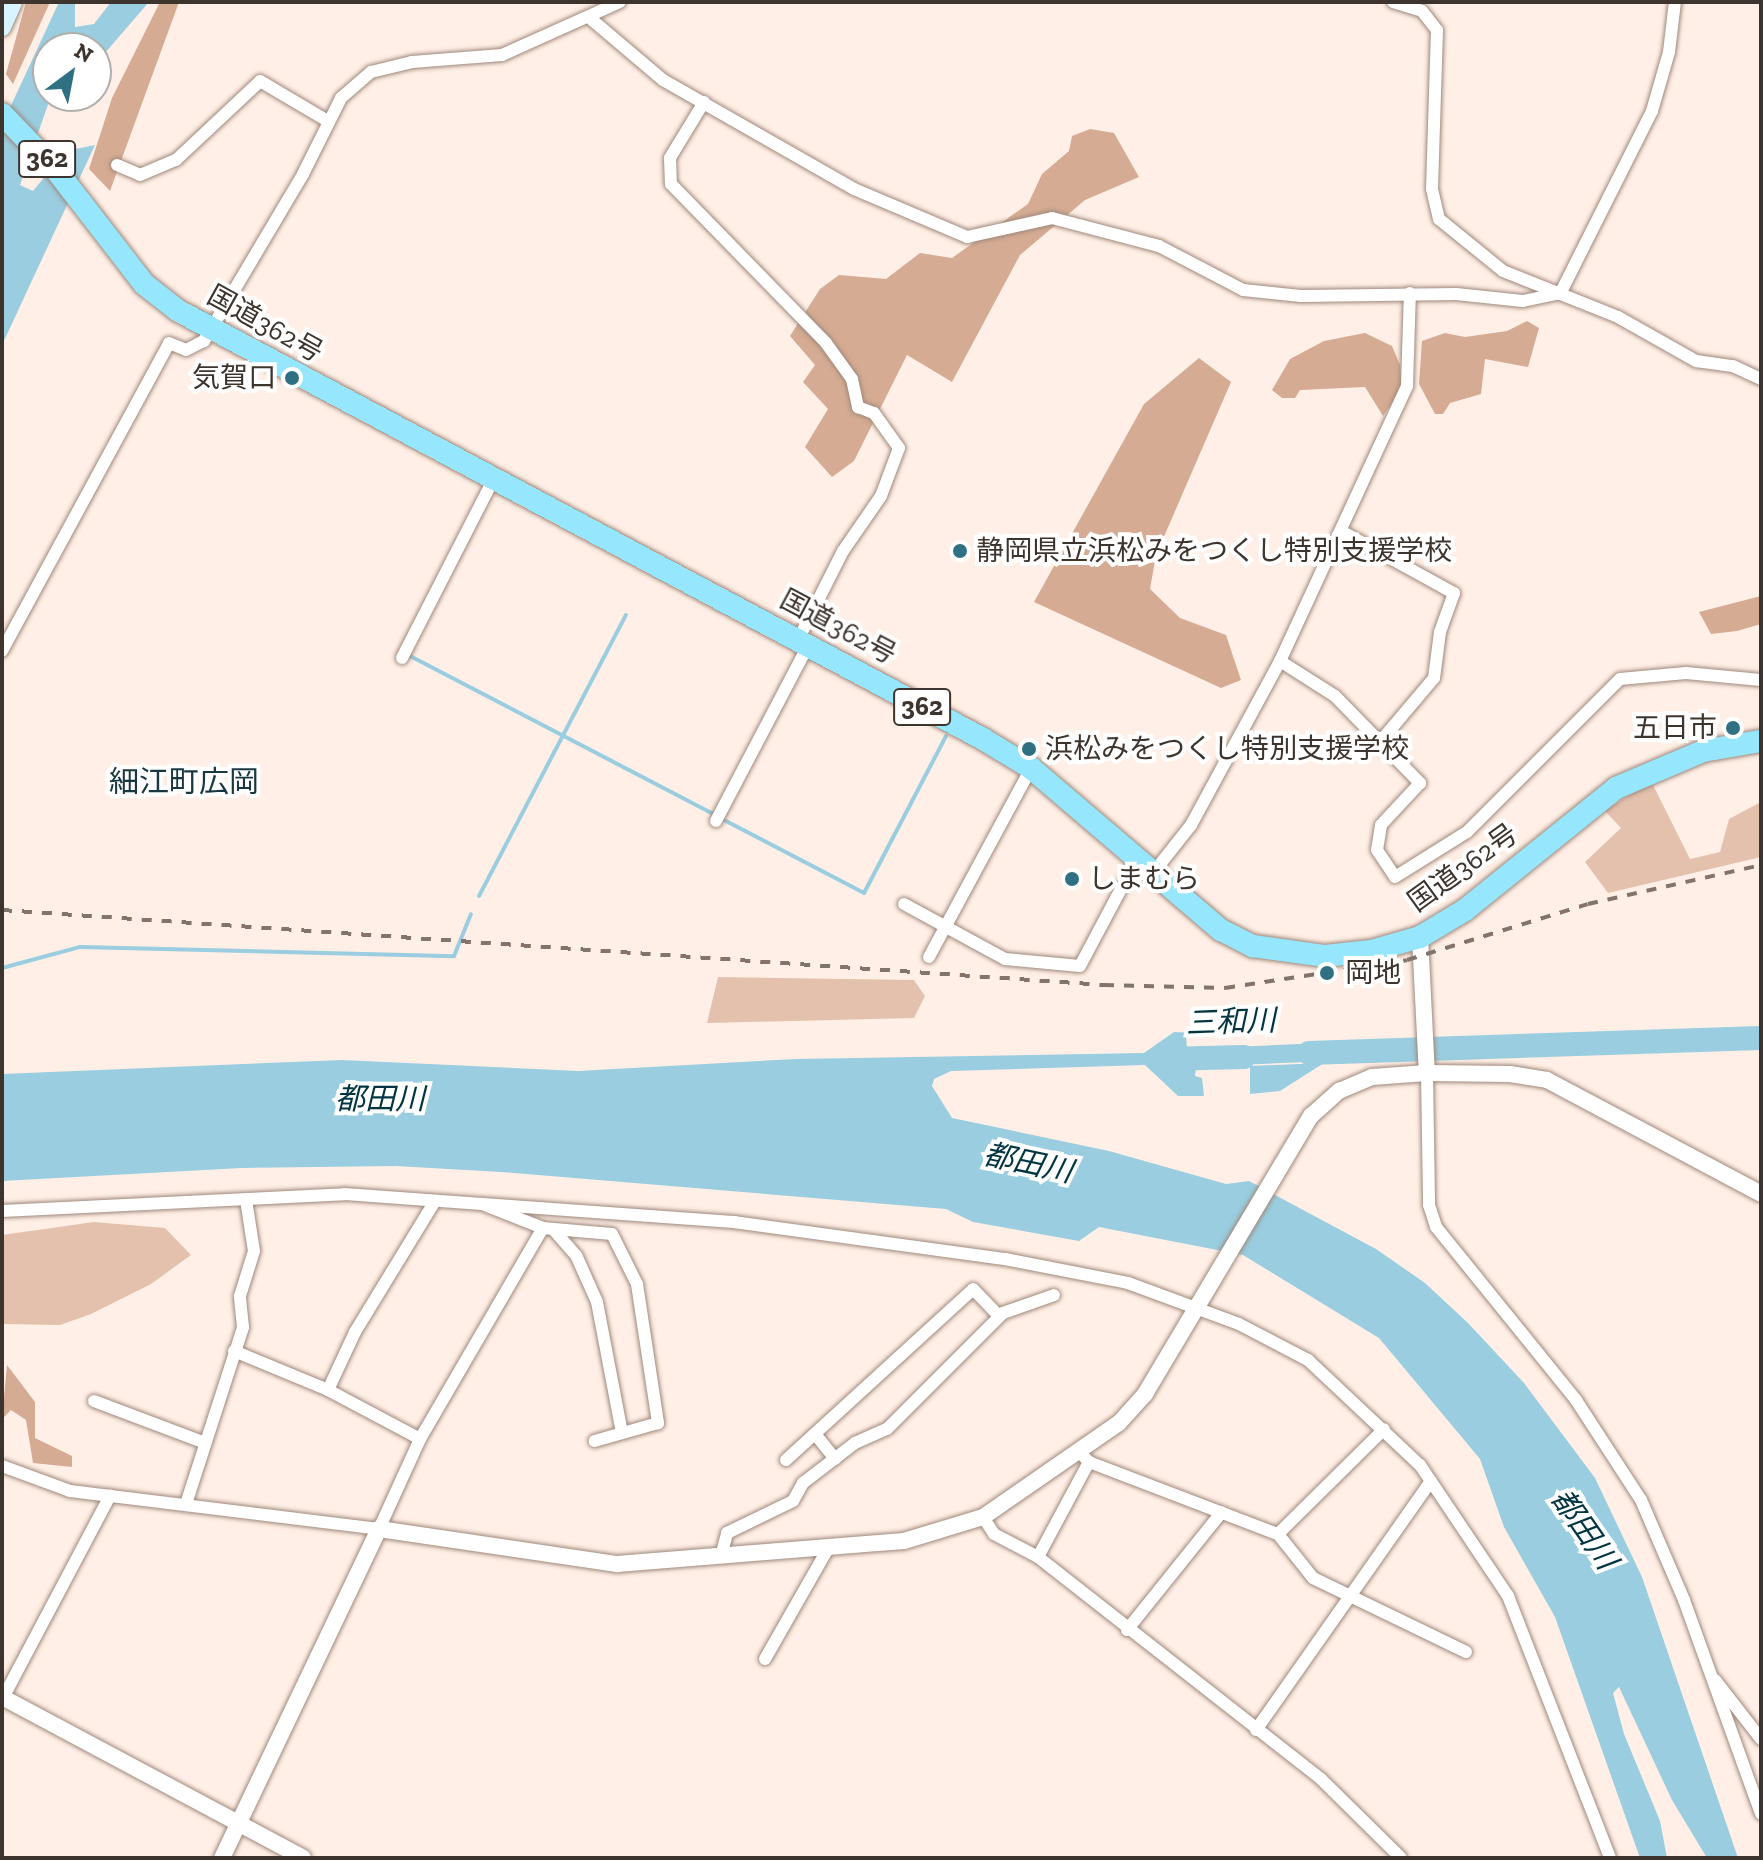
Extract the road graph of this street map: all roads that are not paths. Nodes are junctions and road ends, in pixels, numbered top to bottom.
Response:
1 (13, 2) edge
2 (620, 2) edge
3 (1393, 2) edge
4 (1675, 2) edge
5 (591, 19) junction
6 (2, 27) edge
7 (704, 102) junction
8 (2, 114) edge
9 (326, 120) junction
10 (117, 165) dead end
11 (1410, 293) junction
12 (1558, 294) junction
13 (210, 329) junction
14 (1761, 379) edge
15 (493, 480) junction
16 (1341, 531) junction
17 (803, 643) junction
18 (2, 651) edge
19 (402, 658) dead end
20 (1280, 661) junction
21 (1761, 680) edge
22 (1761, 741) edge
23 (1380, 742) junction
24 (1031, 768) junction
25 (716, 821) dead end
26 (1145, 866) junction
27 (904, 904) dead end
28 (945, 927) junction
29 (1420, 937) junction
30 (929, 957) dead end
31 (1426, 1068) junction
32 (1761, 1194) edge
33 (246, 1200) junction
34 (435, 1201) junction
35 (482, 1204) junction
36 (2, 1211) edge
37 (548, 1228) junction
38 (1054, 1295) dead end
39 (1198, 1305) junction
40 (999, 1316) junction
41 (234, 1351) junction
42 (328, 1390) junction
43 (94, 1401) dead end
44 (1384, 1429) junction
45 (622, 1433) junction
46 (815, 1434) junction
47 (420, 1439) junction
48 (595, 1441) dead end
49 (205, 1443) junction
50 (1084, 1457) junction
51 (835, 1459) junction
52 (786, 1460) dead end
53 (2, 1466) edge
54 (1431, 1481) junction
55 (110, 1496) junction
56 (186, 1504) junction
57 (1222, 1512) junction
58 (983, 1517) junction
59 (379, 1529) junction
60 (1278, 1534) junction
61 (829, 1547) junction
62 (721, 1556) junction
63 (1038, 1557) junction
64 (1348, 1596) junction
65 (1127, 1630) junction
66 (1466, 1652) dead end
67 (765, 1659) dead end
68 (1713, 1678) junction
69 (2, 1698) edge
70 (1256, 1730) junction
71 (1761, 1739) edge
72 (1761, 1814) edge
73 (238, 1823) junction
74 (222, 1858) edge
75 (303, 1858) edge
76 (1401, 1858) edge
77 (1610, 1858) edge

1 - 6 main road
2 - 5 street
3 - 12 street
4 - 12 street
5 - 7 street
5 - 9 street
7 - 11 street
7 - 17 street
8 - 13 highway, 国道362号 / 362
9 - 10 street
9 - 13 street
11 - 12 street
11 - 16 street
12 - 14 street
13 - 15 highway, 国道362号 / 362
13 - 18 street
15 - 17 highway, 国道362号 / 362
15 - 19 street
16 - 20 street
16 - 23 street
17 - 24 highway, 国道362号 / 362
17 - 25 street
20 - 23 street
20 - 26 street
21 - 23 street
22 - 29 highway, 国道362号 / 362
24 - 26 highway, 国道362号 / 362
24 - 28 street
26 - 28 street
26 - 29 highway, 国道362号 / 362
27 - 28 street
28 - 30 street
29 - 31 street
31 - 32 street
31 - 39 street
31 - 68 street
33 - 34 street
33 - 36 street
33 - 41 street
34 - 35 street
34 - 42 street
35 - 37 street
35 - 39 street
37 - 45 street
37 - 45 street
37 - 47 street
38 - 40 street
39 - 44 street
39 - 50 street
40 - 46 street
40 - 51 street
41 - 42 street
41 - 49 street
42 - 47 street
43 - 49 street
44 - 54 street
44 - 60 street
45 - 48 street
46 - 51 street
46 - 52 street
47 - 59 street
49 - 56 street
50 - 57 street
50 - 58 street
50 - 63 street
51 - 62 street
53 - 55 street
54 - 64 street
54 - 77 street
55 - 56 street
55 - 69 street
56 - 59 street
57 - 60 street
57 - 65 street
58 - 61 street
58 - 63 street
59 - 62 street
59 - 73 street
60 - 64 street
61 - 62 street
61 - 67 street
63 - 65 street
64 - 66 street
64 - 70 street
65 - 70 street
68 - 71 street
68 - 72 street
69 - 73 street
70 - 76 street
73 - 74 street
73 - 75 street

